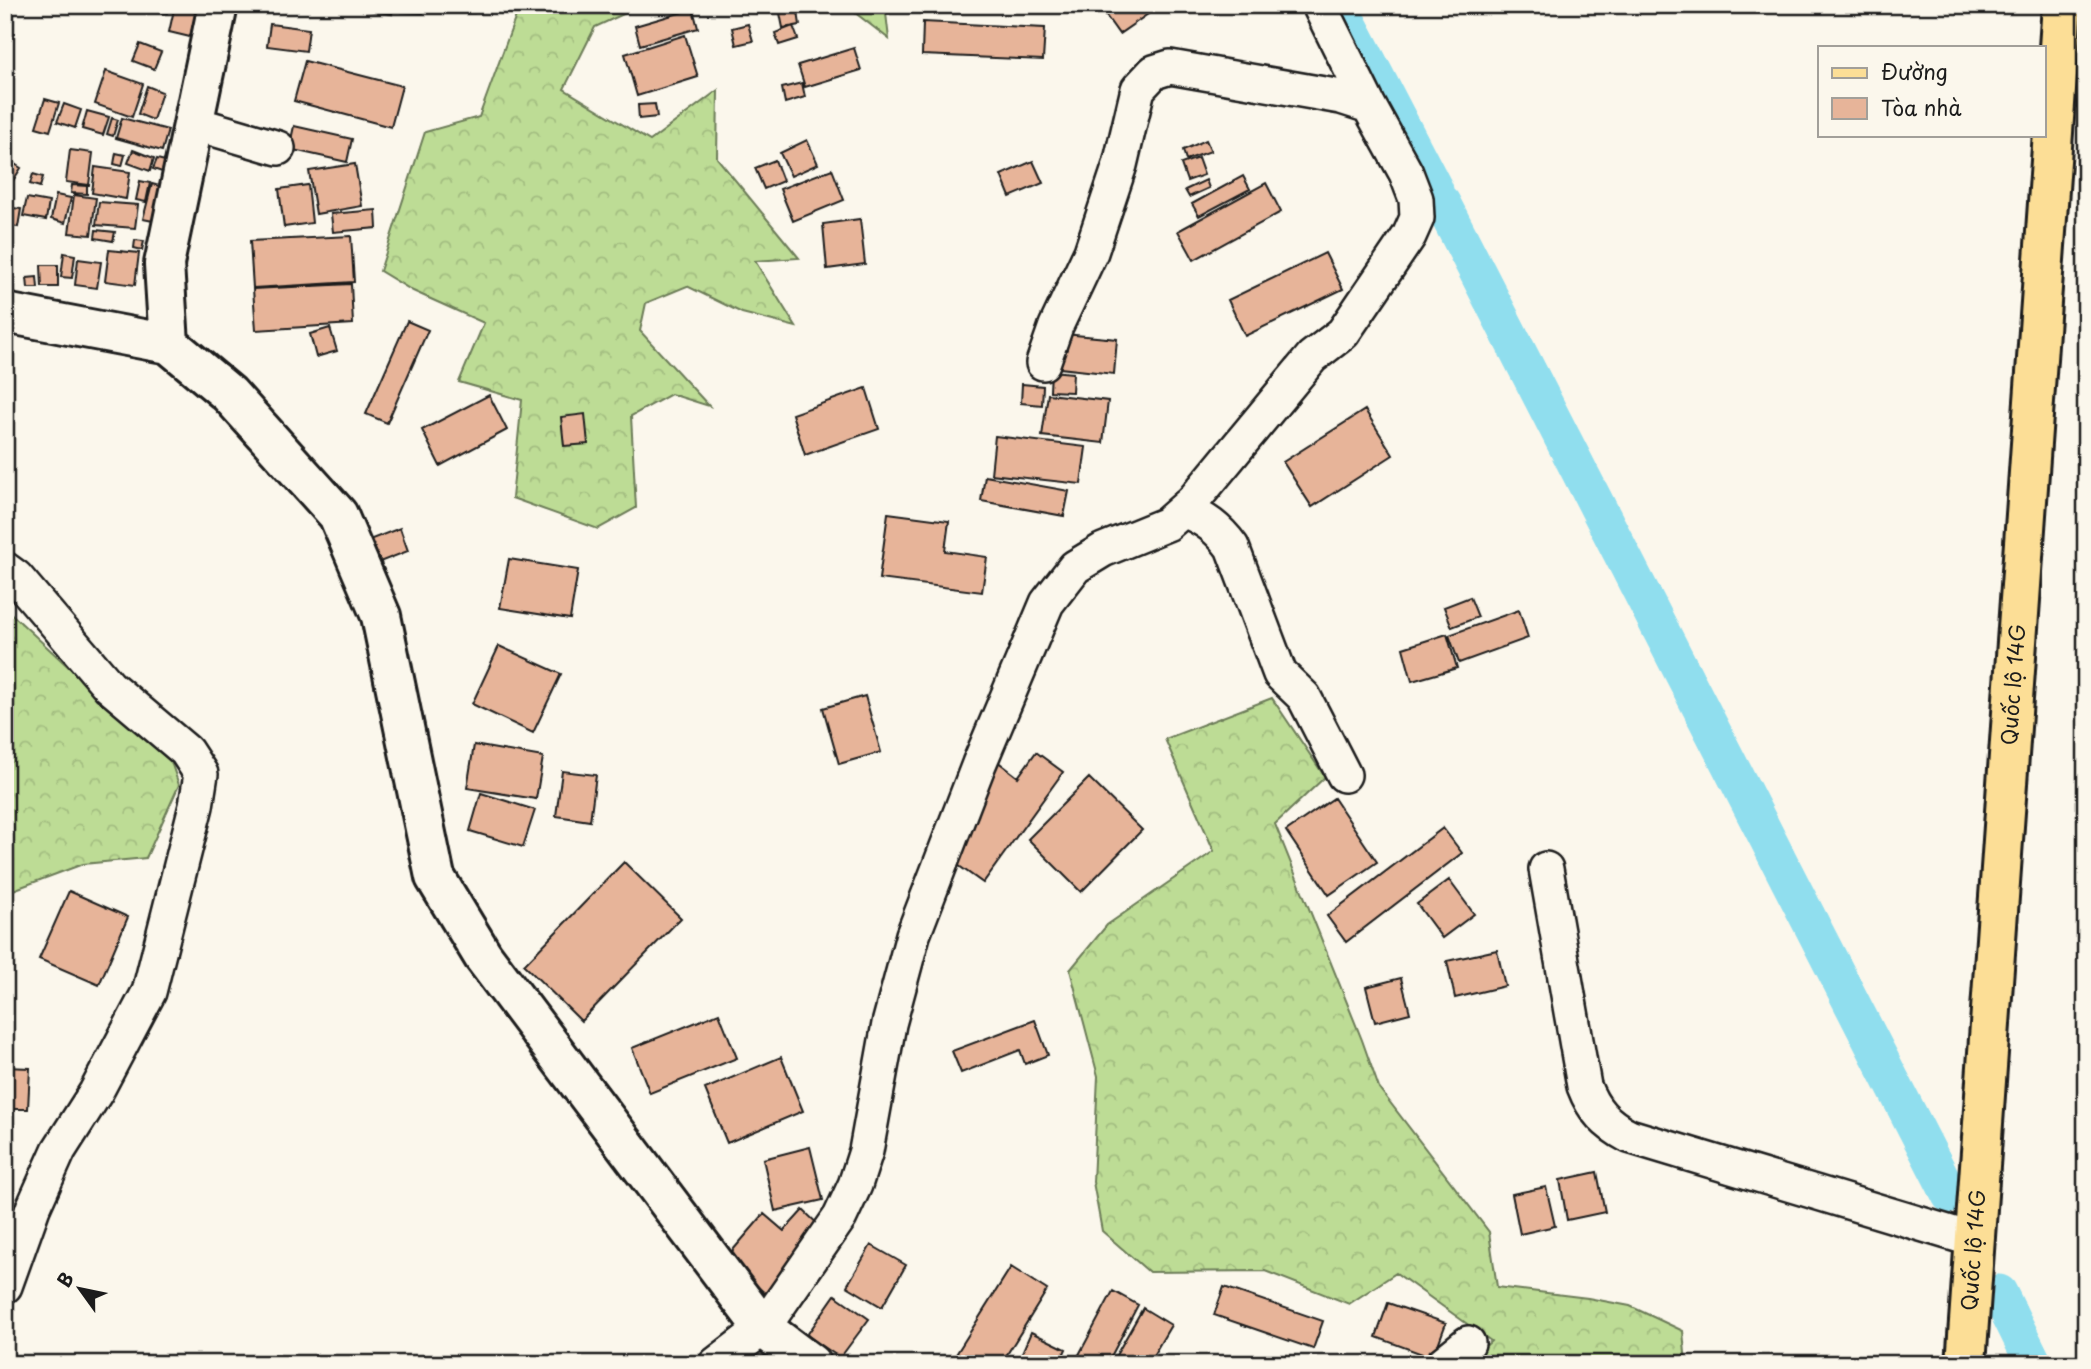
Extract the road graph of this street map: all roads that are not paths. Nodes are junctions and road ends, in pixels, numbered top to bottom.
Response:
1 (218, 5) edge
2 (1320, 5) edge
3 (2062, 5) edge
4 (1369, 106) junction
5 (193, 123) junction
6 (278, 148) dead end
7 (5, 313) edge
8 (169, 344) junction
9 (1043, 363) dead end
10 (1184, 510) junction
11 (5, 569) edge
12 (1344, 775) dead end
13 (1546, 869) dead end
14 (1974, 1240) junction
15 (5, 1286) edge
16 (763, 1328) junction
17 (1468, 1343) dead end
18 (716, 1364) edge
19 (811, 1364) edge
20 (1442, 1364) edge
21 (1966, 1364) edge

1 - 5 street
2 - 4 street
3 - 14 main road, Quốc lộ 14G
4 - 9 street
4 - 10 street
5 - 6 street
5 - 8 street
7 - 8 street
8 - 16 street
10 - 12 street
10 - 16 street
11 - 15 street
13 - 14 street
14 - 21 main road, Quốc lộ 14G
16 - 18 street
16 - 19 street
17 - 20 street

